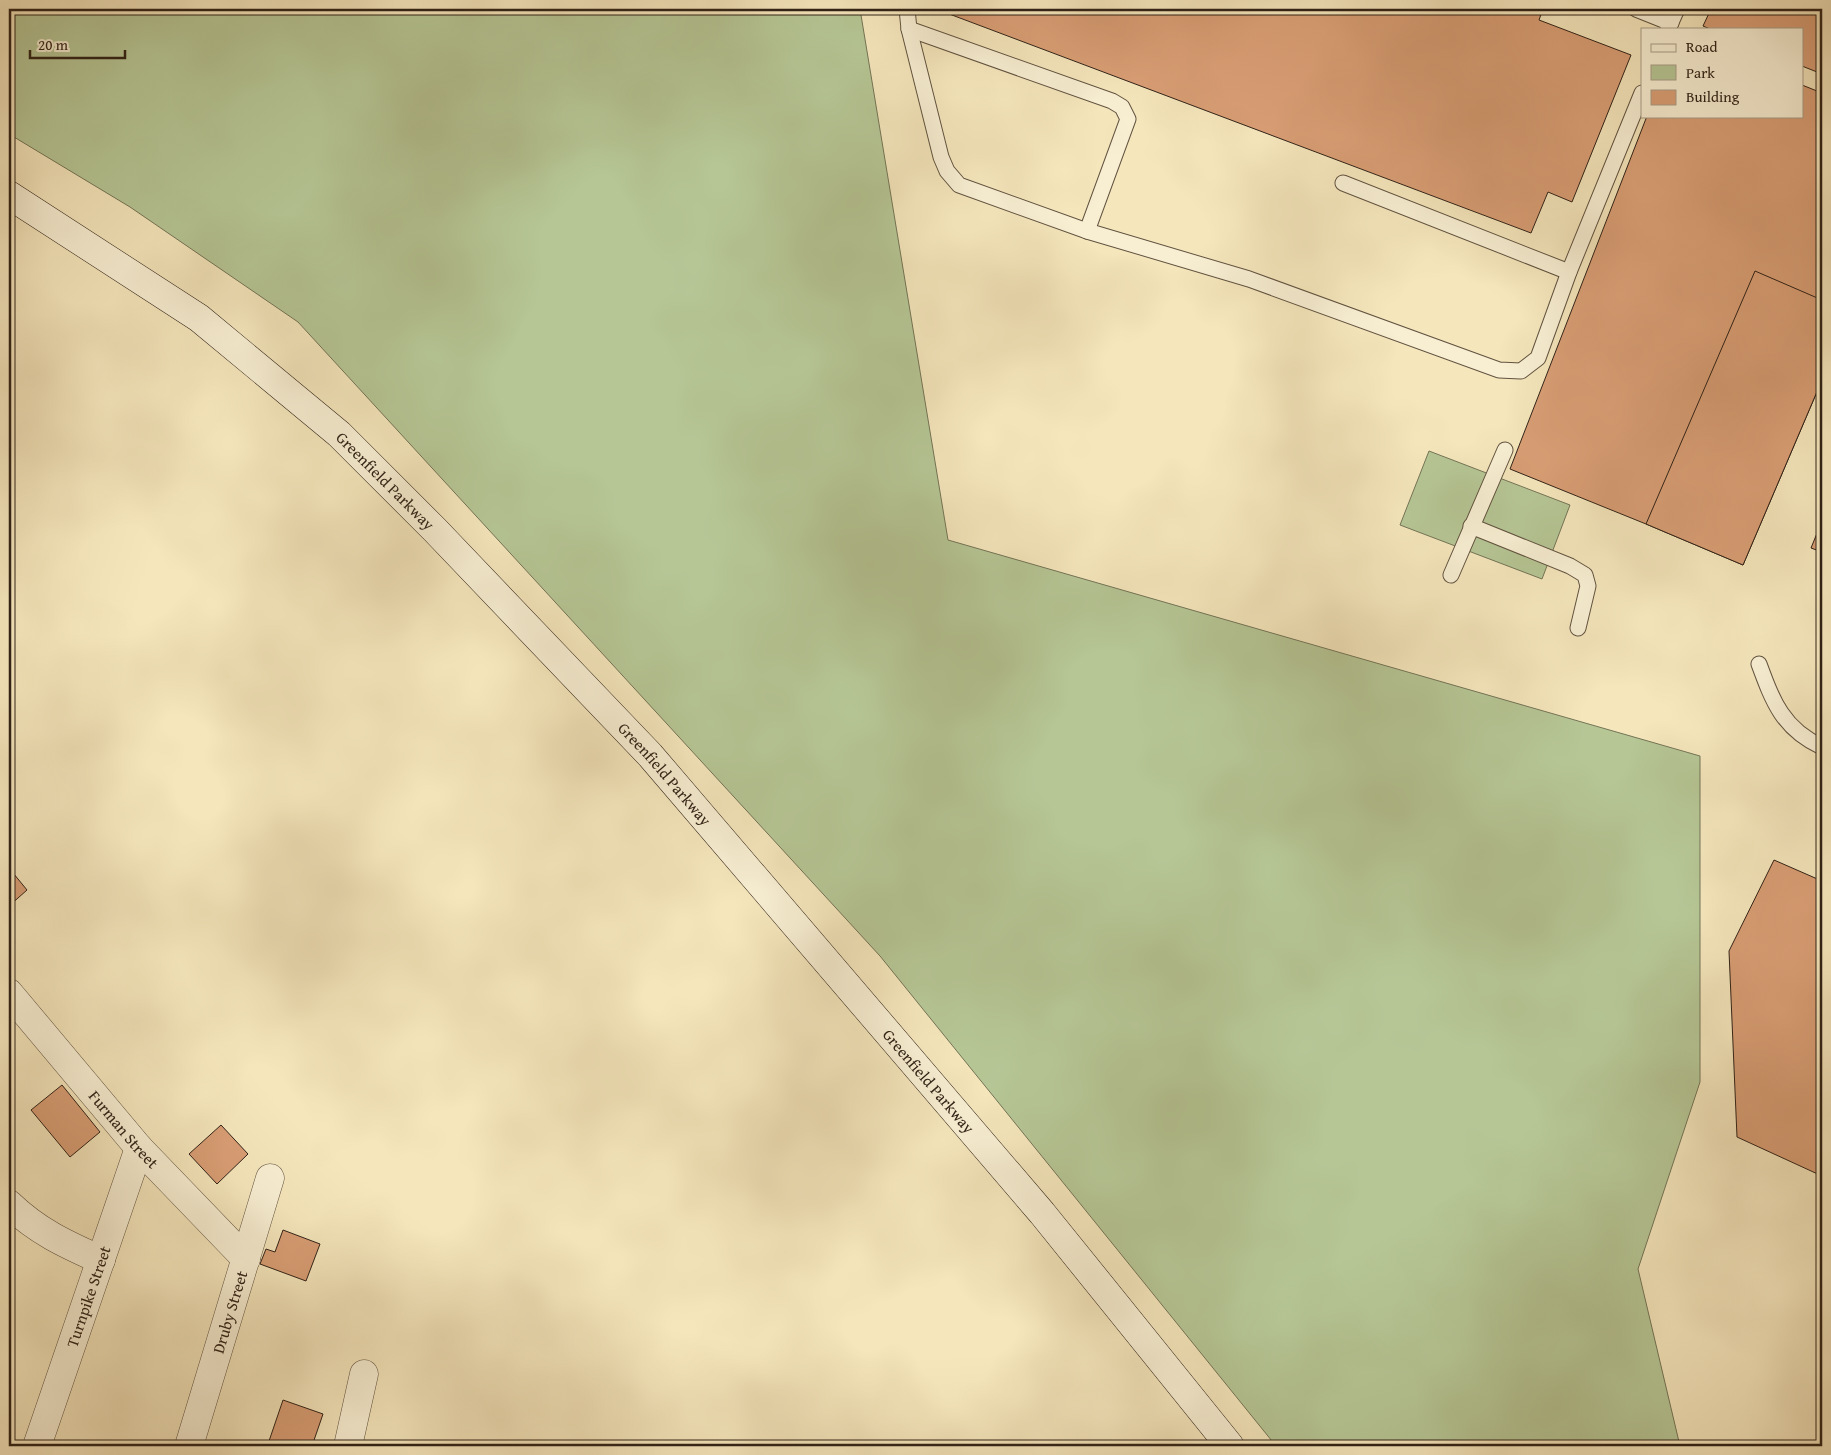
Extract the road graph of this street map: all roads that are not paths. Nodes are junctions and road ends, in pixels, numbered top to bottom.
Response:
1 (907, 9) edge
2 (1636, 9) edge
3 (1672, 20) edge
4 (909, 29) junction
5 (1641, 95) edge
6 (1342, 183) dead end
7 (9, 195) edge
8 (1087, 231) junction
9 (1569, 272) junction
10 (1505, 450) dead end
11 (1471, 526) junction
12 (1451, 575) dead end
13 (1578, 628) dead end
14 (1759, 664) dead end
15 (1822, 747) edge
16 (9, 993) edge
17 (139, 1148) junction
18 (270, 1178) dead end
19 (9, 1204) edge
20 (246, 1258) junction
21 (101, 1260) junction
22 (364, 1374) dead end
23 (37, 1446) edge
24 (191, 1446) edge
25 (348, 1446) edge
26 (1230, 1446) edge

1 - 4 lane
2 - 3 lane
4 - 8 lane
4 - 8 lane
5 - 9 lane
6 - 9 lane
7 - 26 main road, Greenfield Parkway
8 - 9 lane
10 - 11 lane
11 - 12 lane
11 - 13 lane
14 - 15 lane
16 - 17 main road, Furman Street
17 - 20 main road, Furman Street
17 - 21 main road, Turnpike Street
18 - 20 main road, Druby Street
19 - 21 main road
20 - 24 main road, Druby Street
21 - 23 main road, Turnpike Street
22 - 25 main road

